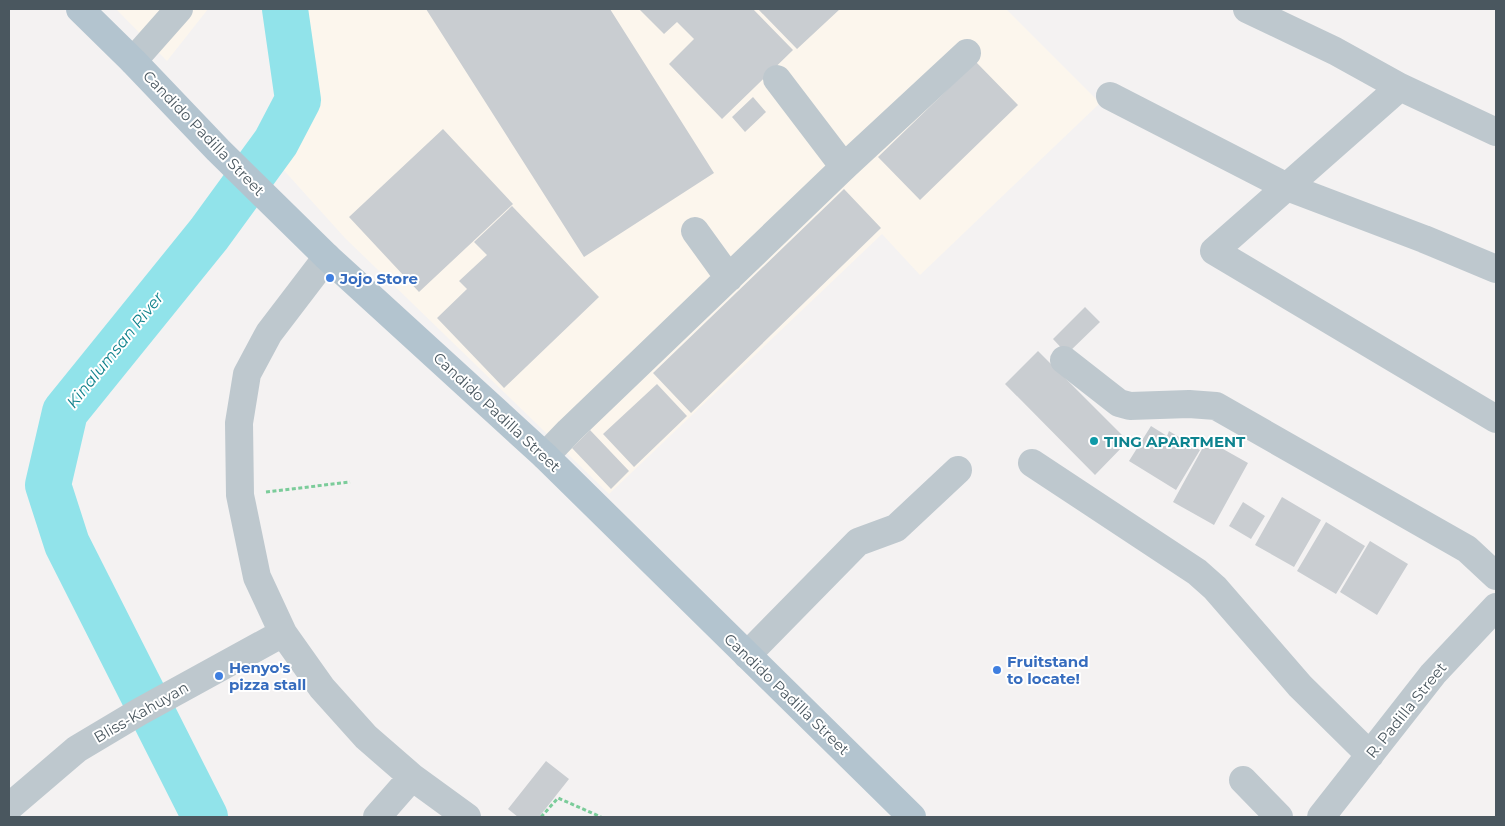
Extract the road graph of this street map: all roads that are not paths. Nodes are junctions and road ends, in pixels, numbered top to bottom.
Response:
1 (80, 9) edge
2 (179, 9) edge
3 (1247, 9) edge
4 (967, 53) dead end
5 (133, 61) junction
6 (777, 79) dead end
7 (1400, 87) junction
8 (1110, 96) dead end
9 (1496, 132) edge
10 (844, 167) junction
11 (1287, 187) junction
12 (695, 231) dead end
13 (327, 257) junction
14 (1496, 269) edge
15 (729, 278) junction
16 (1064, 360) dead end
17 (1496, 419) edge
18 (545, 456) junction
19 (1032, 463) dead end
20 (958, 470) dead end
21 (1496, 576) edge
22 (1496, 607) edge
23 (283, 633) junction
24 (746, 655) junction
25 (1370, 755) junction
26 (412, 777) junction
27 (1243, 780) dead end
28 (14, 810) edge
29 (377, 817) edge
30 (467, 817) edge
31 (912, 817) edge
32 (1279, 817) edge
33 (1320, 817) edge

1 - 5 main road, Candido Padilla Street
2 - 5 street
3 - 7 street
4 - 10 street
5 - 13 main road, Candido Padilla Street
6 - 10 street
7 - 9 street
7 - 11 street
8 - 11 street
10 - 15 street
11 - 14 street
11 - 17 street
12 - 15 street
13 - 18 main road, Candido Padilla Street
13 - 23 street
15 - 18 street
16 - 21 street
18 - 24 main road, Candido Padilla Street
19 - 25 street
20 - 24 street
22 - 25 street, R. Padilla Street
23 - 26 street
23 - 28 street, Bliss-Kahuyan
24 - 31 main road, Candido Padilla Street
25 - 33 street, R. Padilla Street
26 - 29 street
26 - 30 street
27 - 32 street

